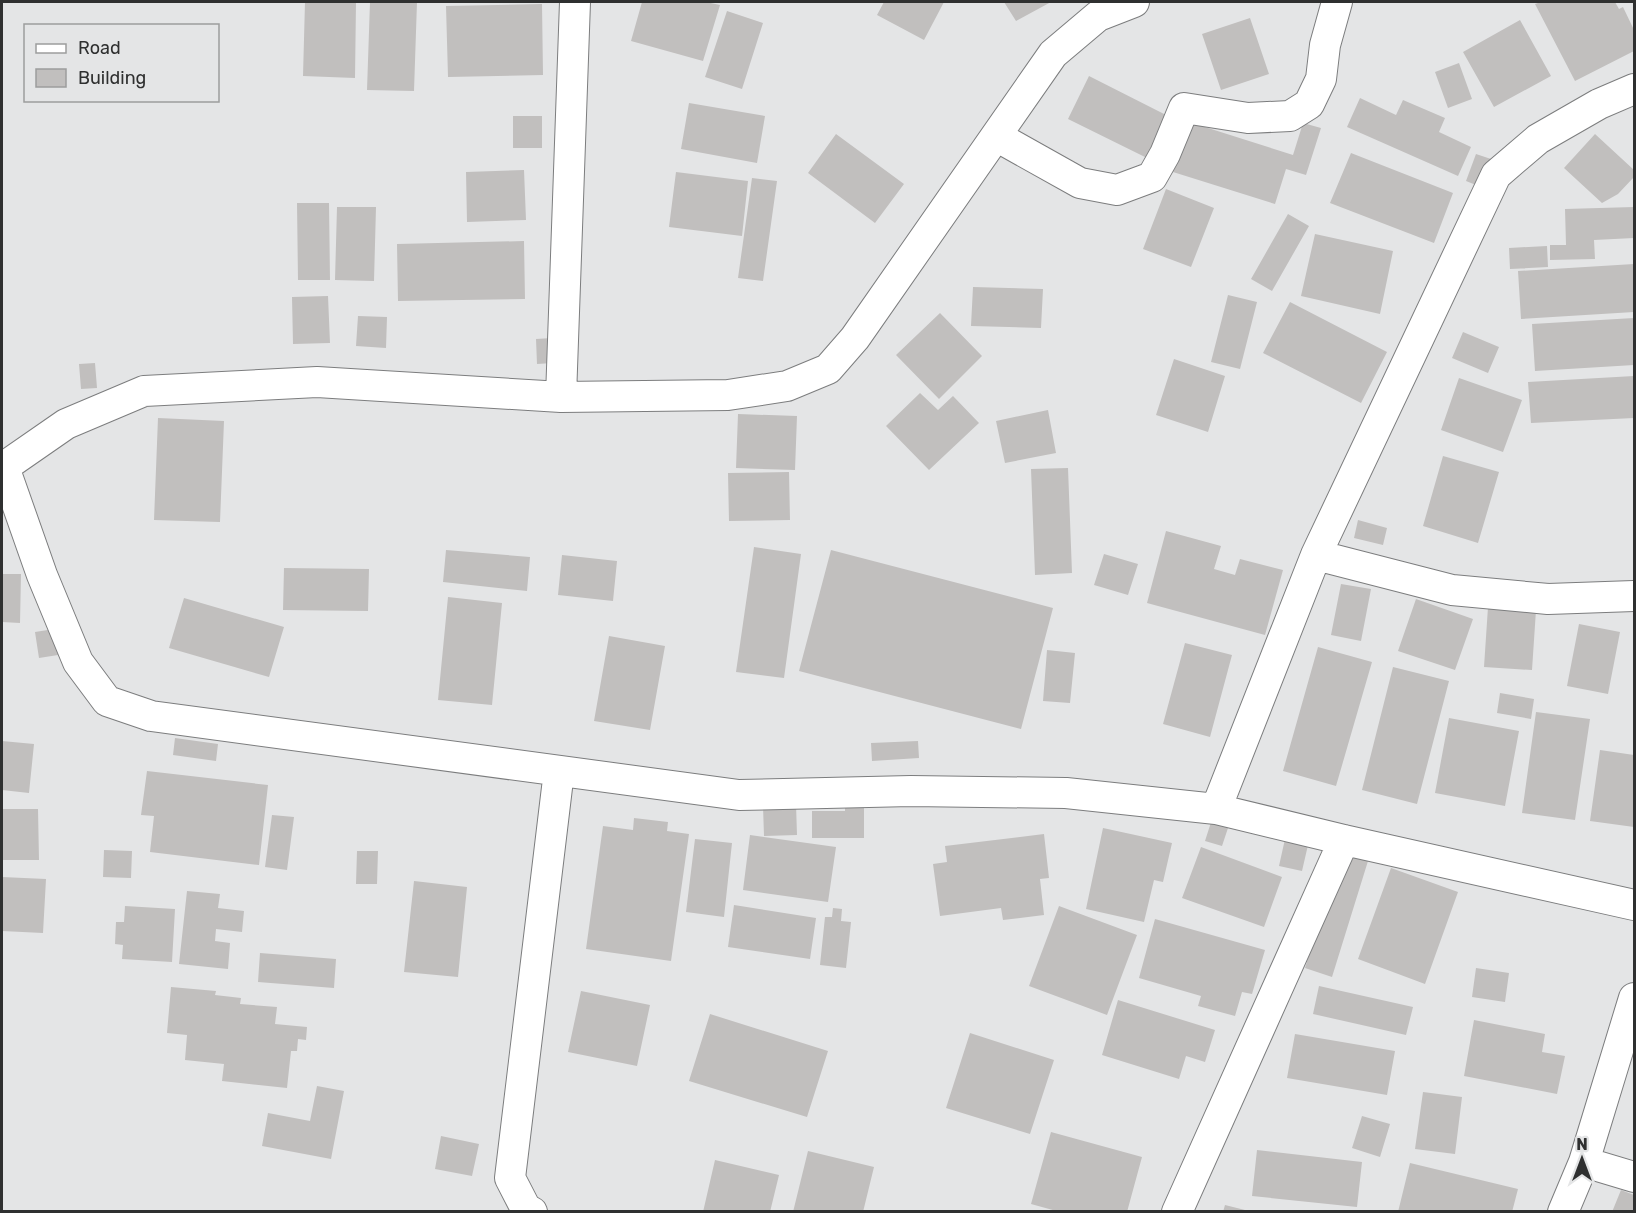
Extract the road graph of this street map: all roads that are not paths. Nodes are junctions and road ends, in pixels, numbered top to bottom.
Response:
1 (575, 2) edge
2 (1134, 2) edge
3 (1337, 2) edge
4 (1635, 89) edge
5 (996, 136) junction
6 (561, 397) junction
7 (3, 466) edge
8 (1316, 555) junction
9 (1635, 596) edge
10 (560, 771) junction
11 (1216, 808) junction
12 (1344, 840) junction
13 (1635, 905) edge
14 (1635, 998) edge
15 (1584, 1162) junction
16 (1635, 1178) edge
17 (532, 1212) edge
18 (1177, 1212) edge
19 (1563, 1212) edge

1 - 6 street
2 - 5 street
3 - 5 street
4 - 8 street
5 - 6 street
6 - 7 street
7 - 10 street
8 - 9 street
8 - 11 street
10 - 11 street
10 - 17 street
11 - 12 street
12 - 13 street
12 - 18 street
14 - 15 street
15 - 16 street
15 - 19 street

